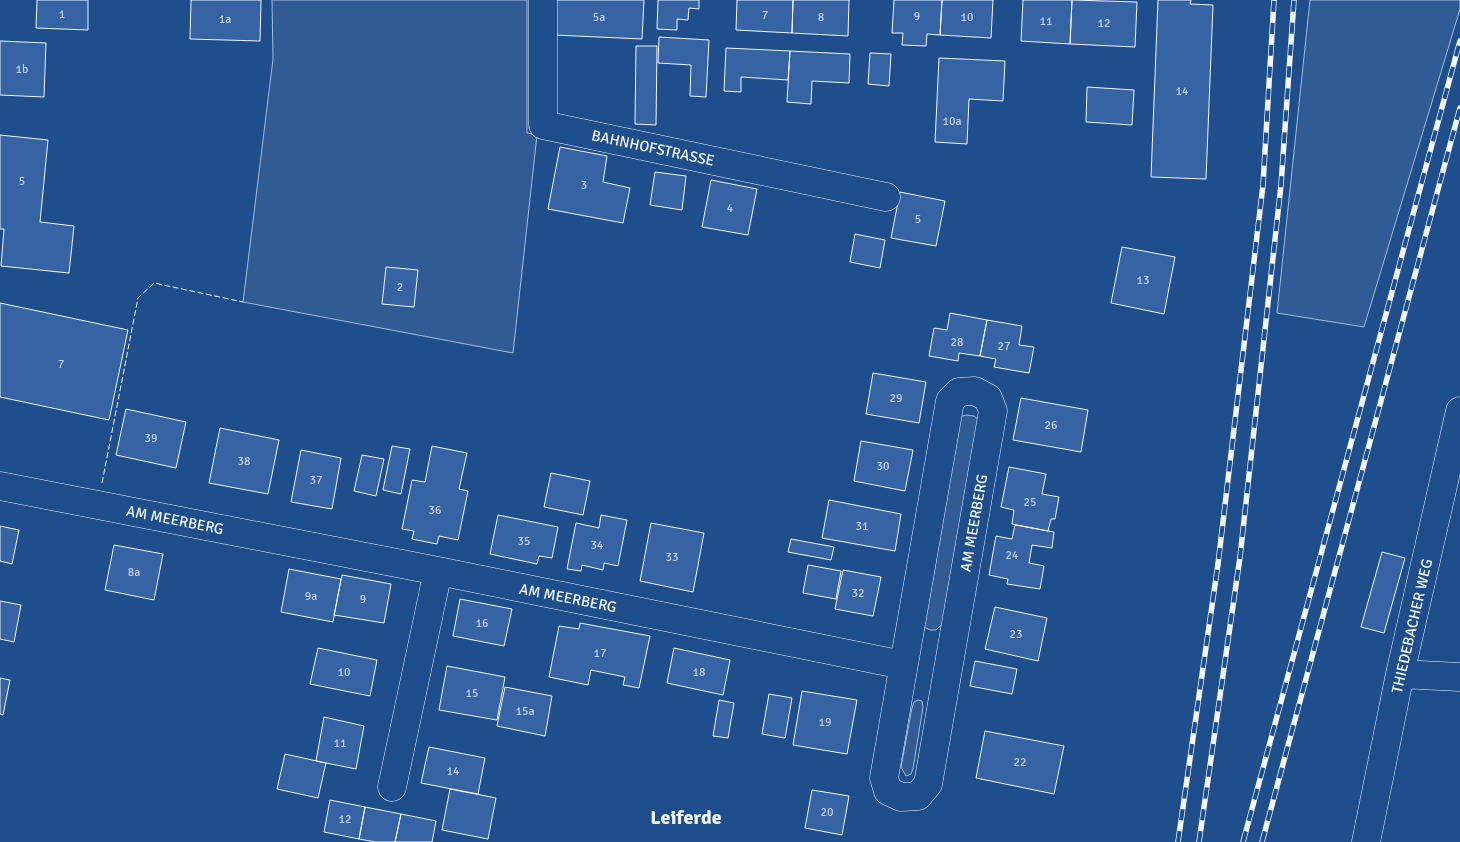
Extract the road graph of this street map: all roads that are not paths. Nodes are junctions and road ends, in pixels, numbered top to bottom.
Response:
1 (543, 0) edge
2 (886, 197) dead end
3 (1460, 411) edge
4 (0, 486) edge
5 (438, 571) junction
6 (903, 665) junction
7 (1400, 674) junction
8 (1460, 677) edge
9 (392, 787) dead end
10 (1366, 842) edge

1 - 2 street, BAHNHOFSTRASSE
3 - 7 street, THIEDEBACHER WEG
4 - 5 street, AM MEERBERG
5 - 6 street, AM MEERBERG
5 - 9 street
6 - 6 street, AM MEERBERG
7 - 8 street
7 - 10 street, THIEDEBACHER WEG

